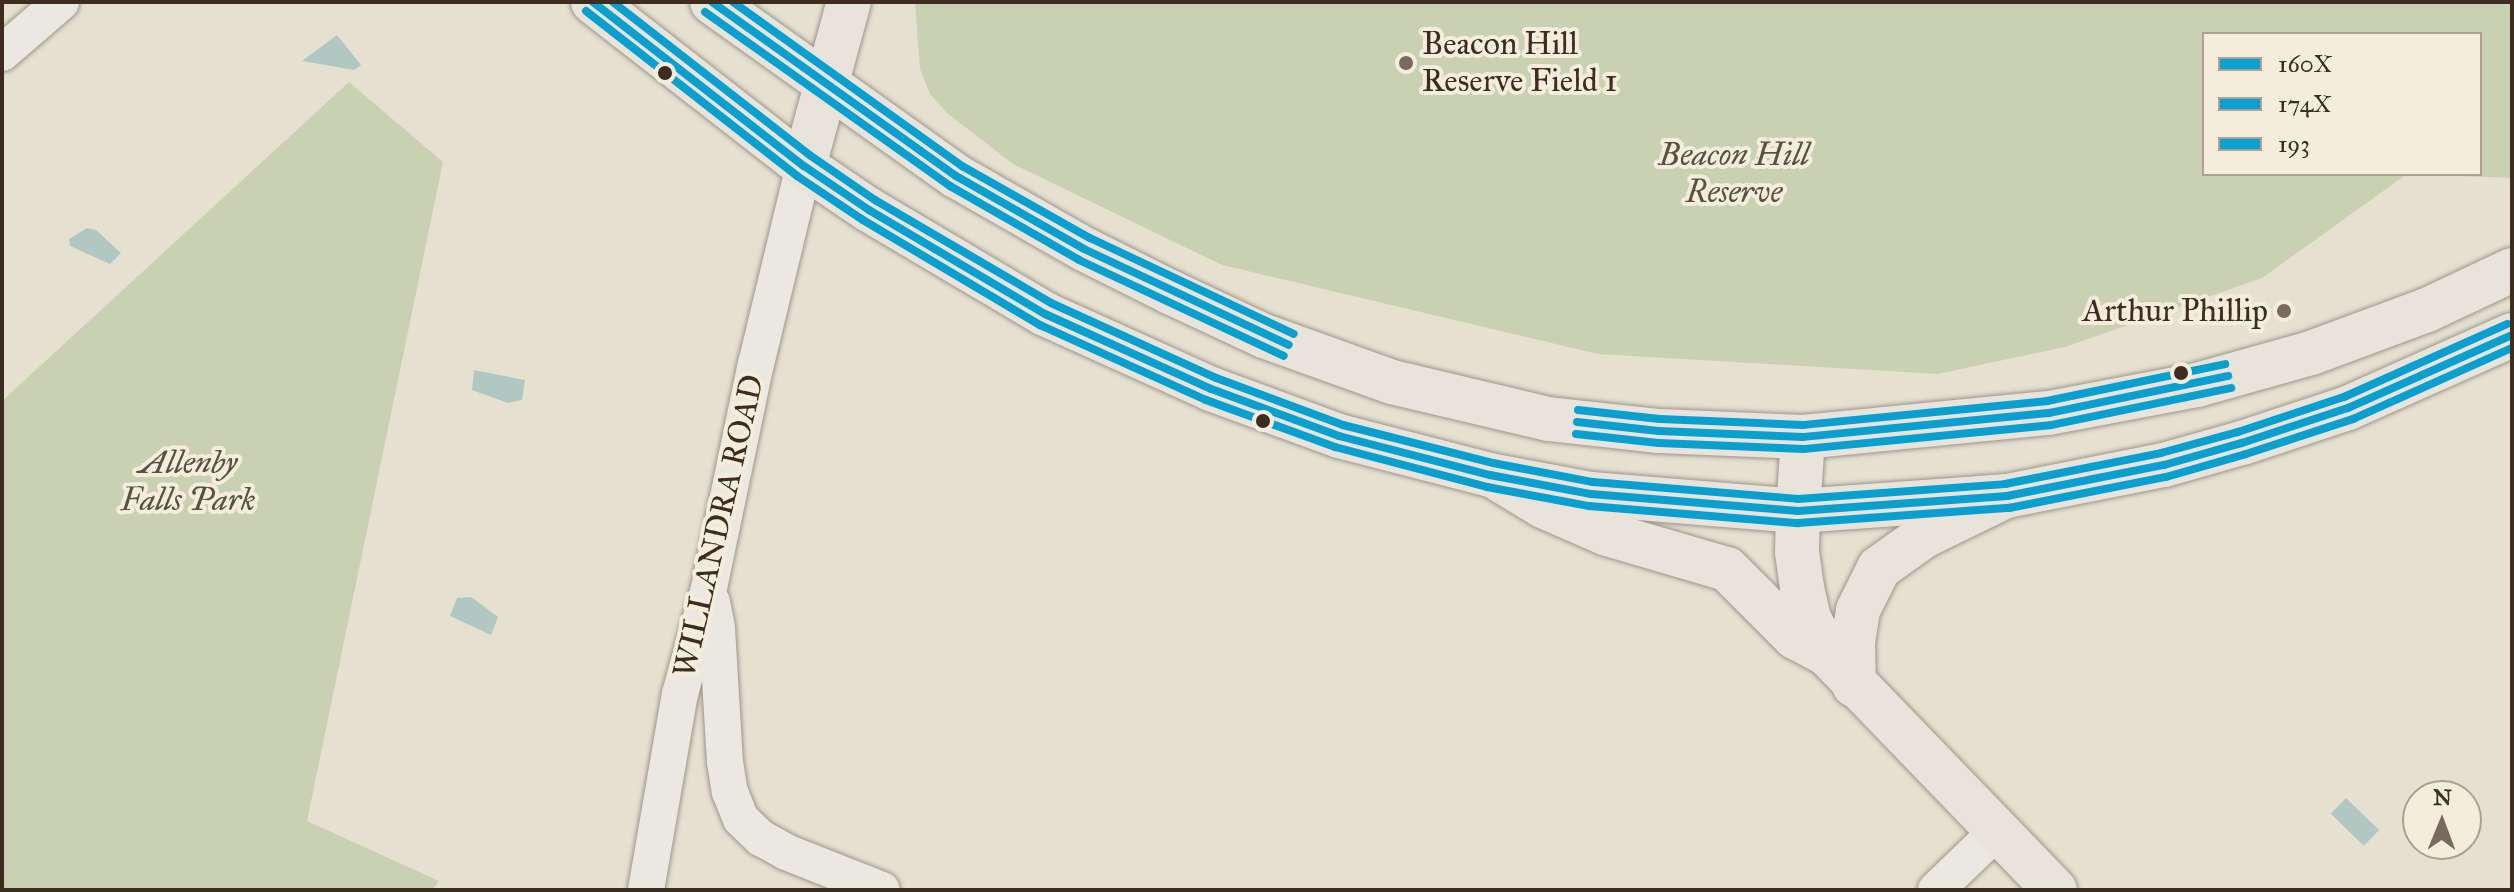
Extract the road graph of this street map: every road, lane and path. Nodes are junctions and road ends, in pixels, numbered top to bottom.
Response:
1 (61, 2) edge
2 (593, 2) edge
3 (712, 2) edge
4 (849, 2) edge
5 (2, 53) edge
6 (826, 85) junction
7 (804, 166) junction
8 (2512, 270) edge
9 (2512, 335) edge
10 (1803, 437) junction
11 (1490, 475) junction
12 (2007, 496) junction
13 (1798, 511) junction
14 (709, 588) junction
15 (1841, 670) junction
16 (1997, 831) junction
17 (646, 890) edge
18 (882, 890) edge
19 (1936, 890) edge
20 (2055, 890) edge

1 - 5 street
2 - 7 main road
3 - 6 main road
4 - 6 main road
6 - 7 main road
6 - 10 main road
7 - 11 main road
7 - 14 street, WILLANDRA ROAD
8 - 10 main road
9 - 12 main road
10 - 13 main road
11 - 13 main road
11 - 15 main road
12 - 13 main road
12 - 15 main road
13 - 15 main road
14 - 17 street, WILLANDRA ROAD
14 - 18 street
15 - 16 main road
16 - 19 street
16 - 20 main road

